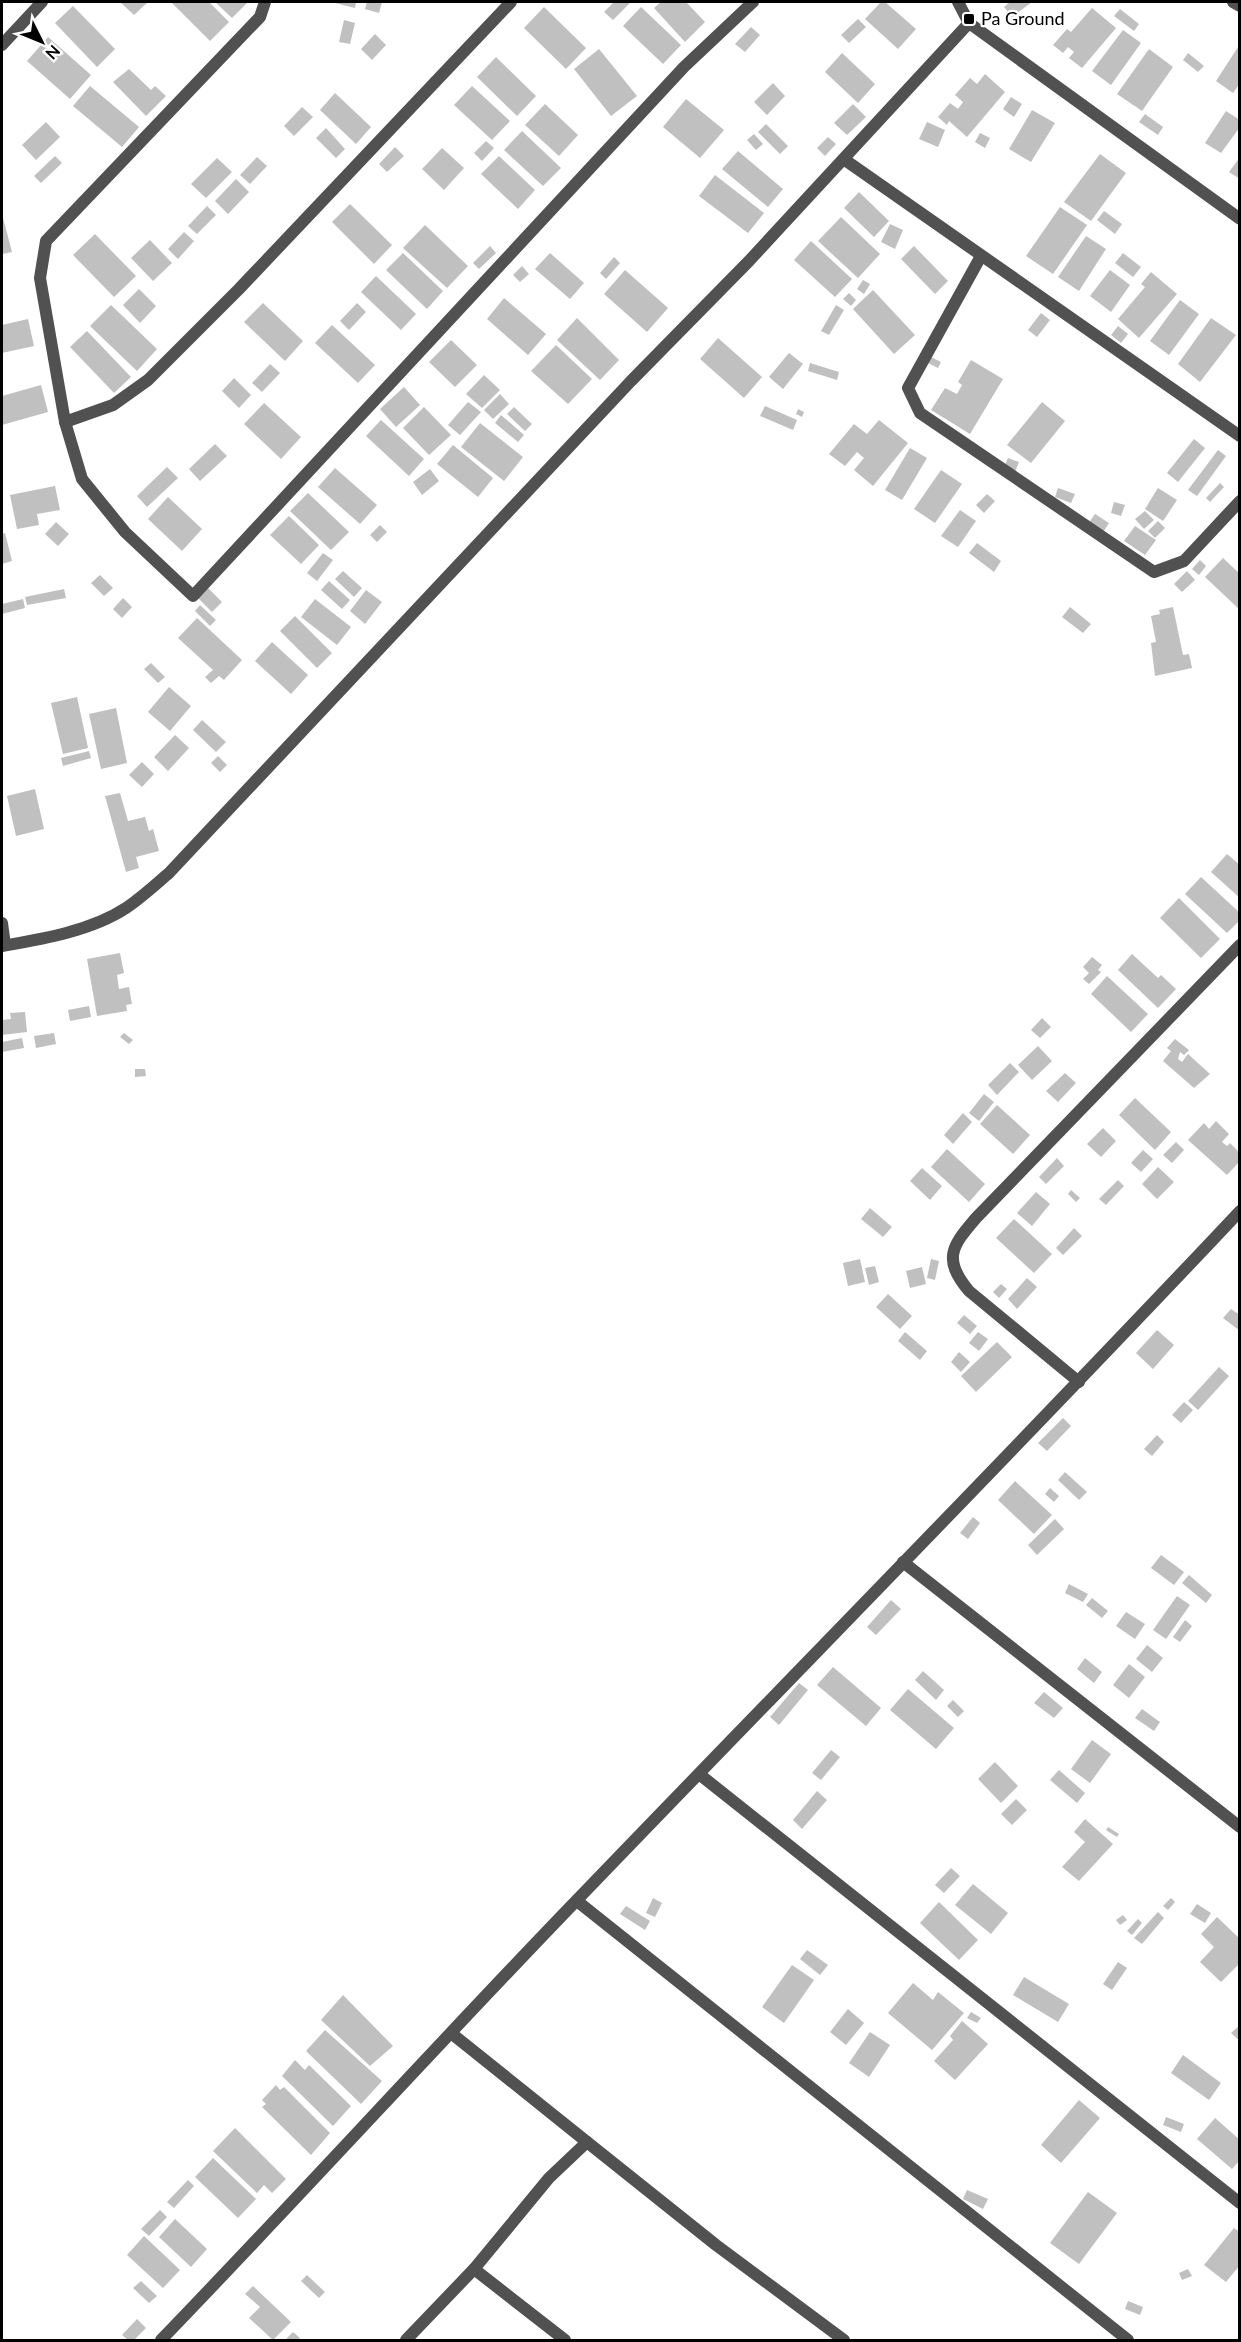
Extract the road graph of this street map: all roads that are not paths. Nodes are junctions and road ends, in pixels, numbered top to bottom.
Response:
1 (42, 2) edge
2 (265, 2) edge
3 (511, 2) edge
4 (753, 2) edge
5 (958, 2) edge
6 (1233, 2) edge
7 (1239, 6) edge
8 (969, 22) junction
9 (2, 45) edge
10 (845, 160) junction
11 (1239, 219) edge
12 (981, 256) junction
13 (65, 422) junction
14 (1239, 436) edge
15 (1239, 501) edge
16 (2, 923) edge
17 (3, 945) edge
18 (1239, 945) edge
19 (1239, 1211) edge
20 (1079, 1382) junction
21 (903, 1562) junction
22 (699, 1774) junction
23 (1239, 1827) edge
24 (577, 1901) junction
25 (451, 2033) junction
26 (587, 2142) junction
27 (1239, 2203) edge
28 (474, 2269) junction
29 (161, 2340) edge
30 (406, 2340) edge
31 (565, 2340) edge
32 (844, 2340) edge
33 (1128, 2340) edge

1 - 9 street
2 - 13 street
3 - 13 street
4 - 13 street
5 - 8 street
6 - 7 street
8 - 10 street
8 - 11 street
10 - 12 street
10 - 17 street
12 - 14 street
12 - 15 street
16 - 17 street
18 - 20 street
19 - 20 street
20 - 21 street
21 - 22 street
21 - 23 street
22 - 24 street
22 - 27 street
24 - 25 street
24 - 33 street
25 - 26 street
25 - 29 street
26 - 28 street
26 - 32 street
28 - 30 street
28 - 31 street

